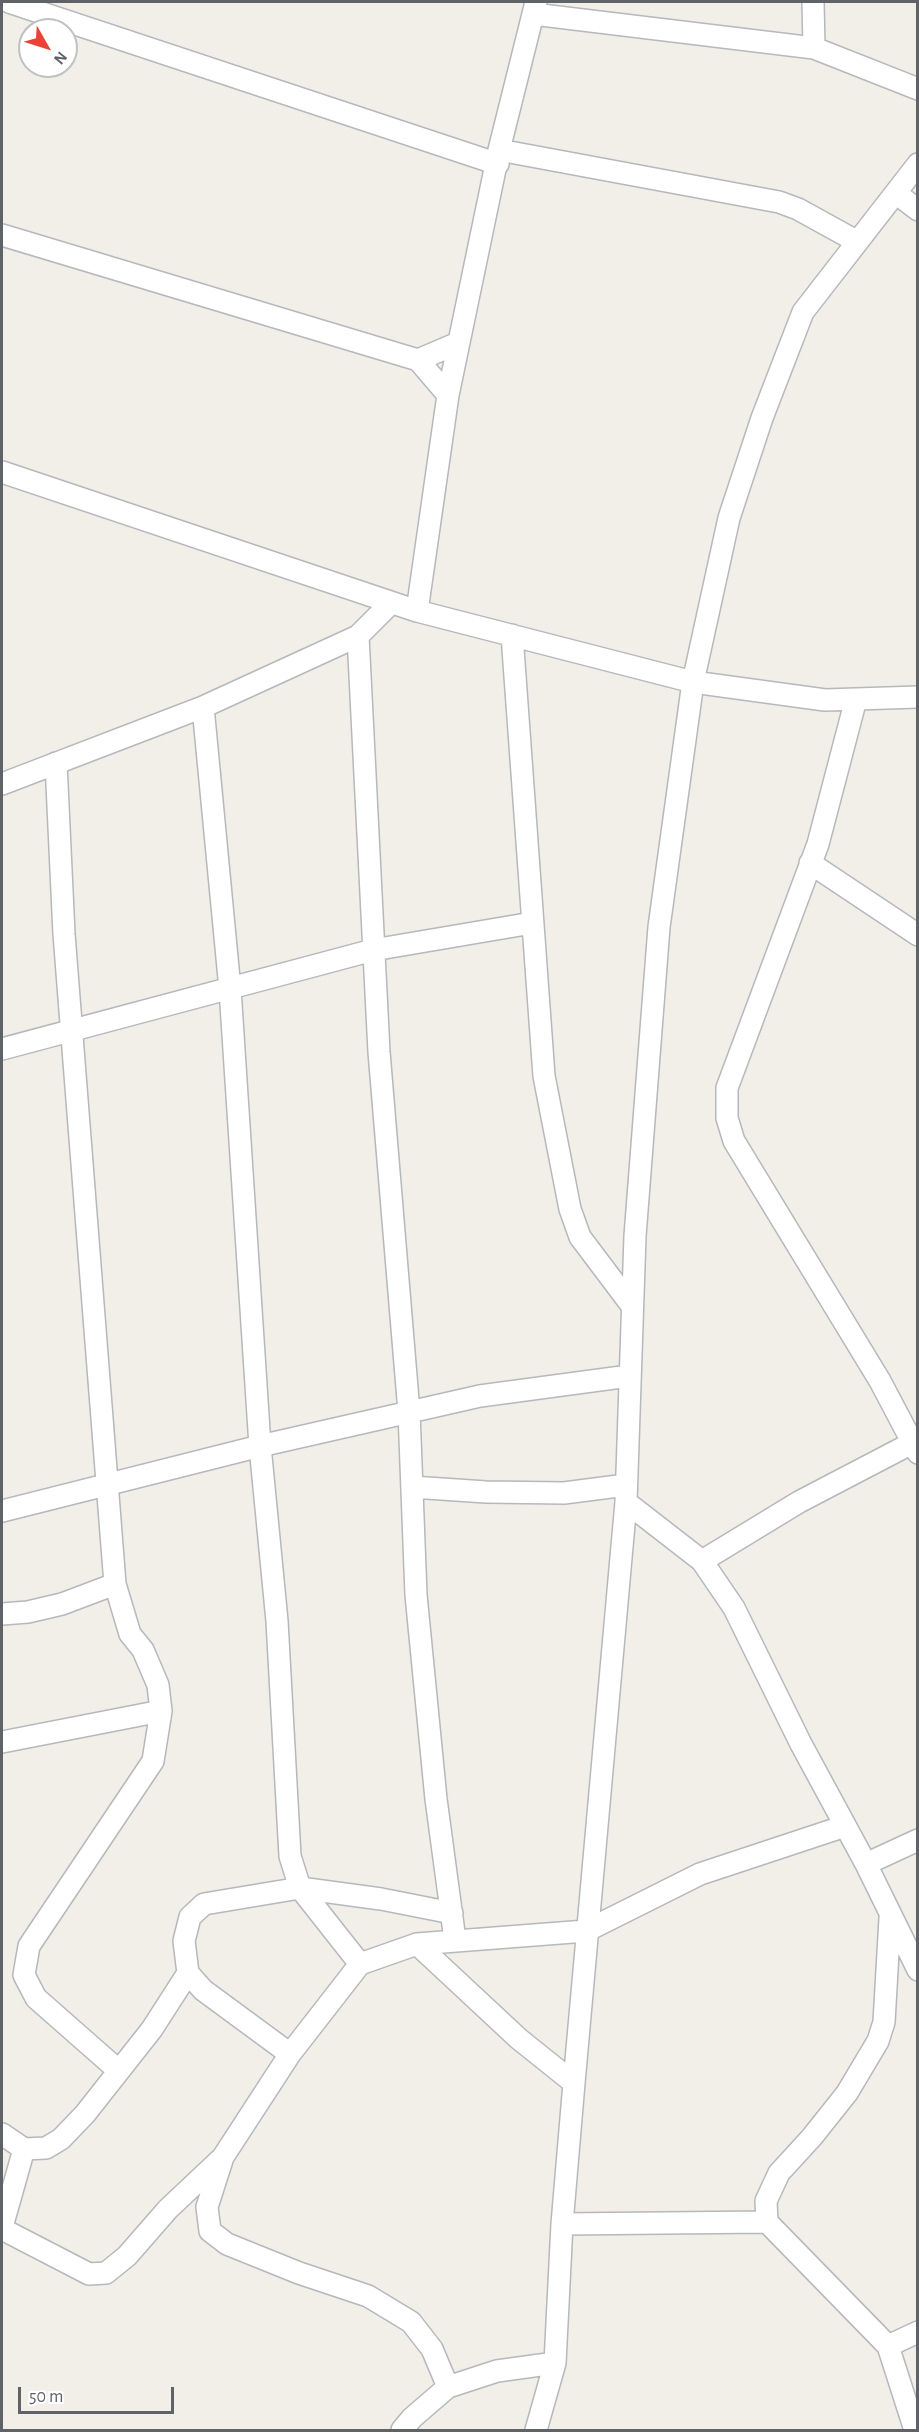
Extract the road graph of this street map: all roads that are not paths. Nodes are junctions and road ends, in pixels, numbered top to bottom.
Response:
1 (9, 2) edge
2 (813, 2) edge
3 (534, 8) edge
4 (814, 48) junction
5 (918, 89) edge
6 (499, 157) junction
7 (918, 164) edge
8 (897, 194) junction
9 (918, 210) edge
10 (2, 236) edge
11 (856, 241) junction
12 (458, 343) junction
13 (418, 360) junction
14 (447, 394) junction
15 (2, 472) edge
16 (391, 603) junction
17 (417, 611) junction
18 (512, 635) junction
19 (358, 636) junction
20 (693, 682) junction
21 (908, 697) edge
22 (856, 699) junction
23 (203, 707) junction
24 (918, 713) edge
25 (56, 763) junction
26 (2, 784) edge
27 (810, 863) junction
28 (532, 923) junction
29 (918, 935) edge
30 (373, 950) junction
31 (230, 989) junction
32 (71, 1031) junction
33 (2, 1049) edge
34 (632, 1306) junction
35 (629, 1376) junction
36 (409, 1412) junction
37 (260, 1446) junction
38 (915, 1448) edge
39 (107, 1484) junction
40 (412, 1487) junction
41 (626, 1494) junction
42 (2, 1511) edge
43 (702, 1561) junction
44 (115, 1584) junction
45 (2, 1614) edge
46 (161, 1711) junction
47 (2, 1742) edge
48 (845, 1826) junction
49 (918, 1840) edge
50 (866, 1864) junction
51 (300, 1888) junction
52 (452, 1913) junction
53 (890, 1914) junction
54 (586, 1931) junction
55 (455, 1940) junction
56 (417, 1944) junction
57 (360, 1964) junction
58 (918, 1970) edge
59 (188, 1972) junction
60 (290, 2054) junction
61 (119, 2071) junction
62 (574, 2083) junction
63 (2, 2134) edge
64 (24, 2149) junction
65 (223, 2157) junction
66 (767, 2222) junction
67 (562, 2224) junction
68 (2, 2228) edge
69 (918, 2332) edge
70 (888, 2346) junction
71 (555, 2363) junction
72 (448, 2387) junction
73 (402, 2430) edge
74 (536, 2430) edge
75 (915, 2430) edge

1 - 6 street
2 - 4 street
3 - 4 street
3 - 6 street
4 - 5 street
6 - 11 street
6 - 12 street
7 - 8 street
8 - 9 street
8 - 11 street
10 - 13 street
11 - 20 street
12 - 13 street
12 - 14 street
13 - 14 street
14 - 17 street
15 - 16 street
16 - 17 street
16 - 19 street
17 - 18 street
18 - 20 street
18 - 28 street
19 - 23 street
19 - 30 street
20 - 22 street
20 - 34 street
21 - 22 street
21 - 24 street
22 - 27 street
23 - 25 street
23 - 31 street
25 - 26 street
25 - 32 street
27 - 29 street
27 - 38 street
28 - 30 street
28 - 34 street
30 - 31 street
30 - 36 street
31 - 32 street
31 - 37 street
32 - 33 street
32 - 39 street
34 - 35 street
35 - 36 street
35 - 41 street
36 - 37 street
36 - 40 street
37 - 39 street
37 - 51 street
38 - 43 street
39 - 42 street
39 - 44 street
40 - 41 street
40 - 52 street
41 - 43 street
41 - 54 street
43 - 48 street
44 - 45 street
44 - 46 street
46 - 47 street
46 - 61 street
48 - 50 street
48 - 54 street
49 - 50 street
50 - 53 street
51 - 52 street
51 - 57 street
51 - 59 street
52 - 55 street
53 - 58 street
53 - 66 street
54 - 55 street
54 - 62 street
55 - 56 street
56 - 57 street
56 - 62 street
57 - 60 street
59 - 60 street
59 - 61 street
60 - 65 street
61 - 64 street
62 - 67 street
63 - 64 street
64 - 68 street
65 - 68 street
65 - 72 street
66 - 67 street
66 - 70 street
67 - 71 street
69 - 70 street
70 - 75 street
71 - 72 street
71 - 74 street
72 - 73 street

